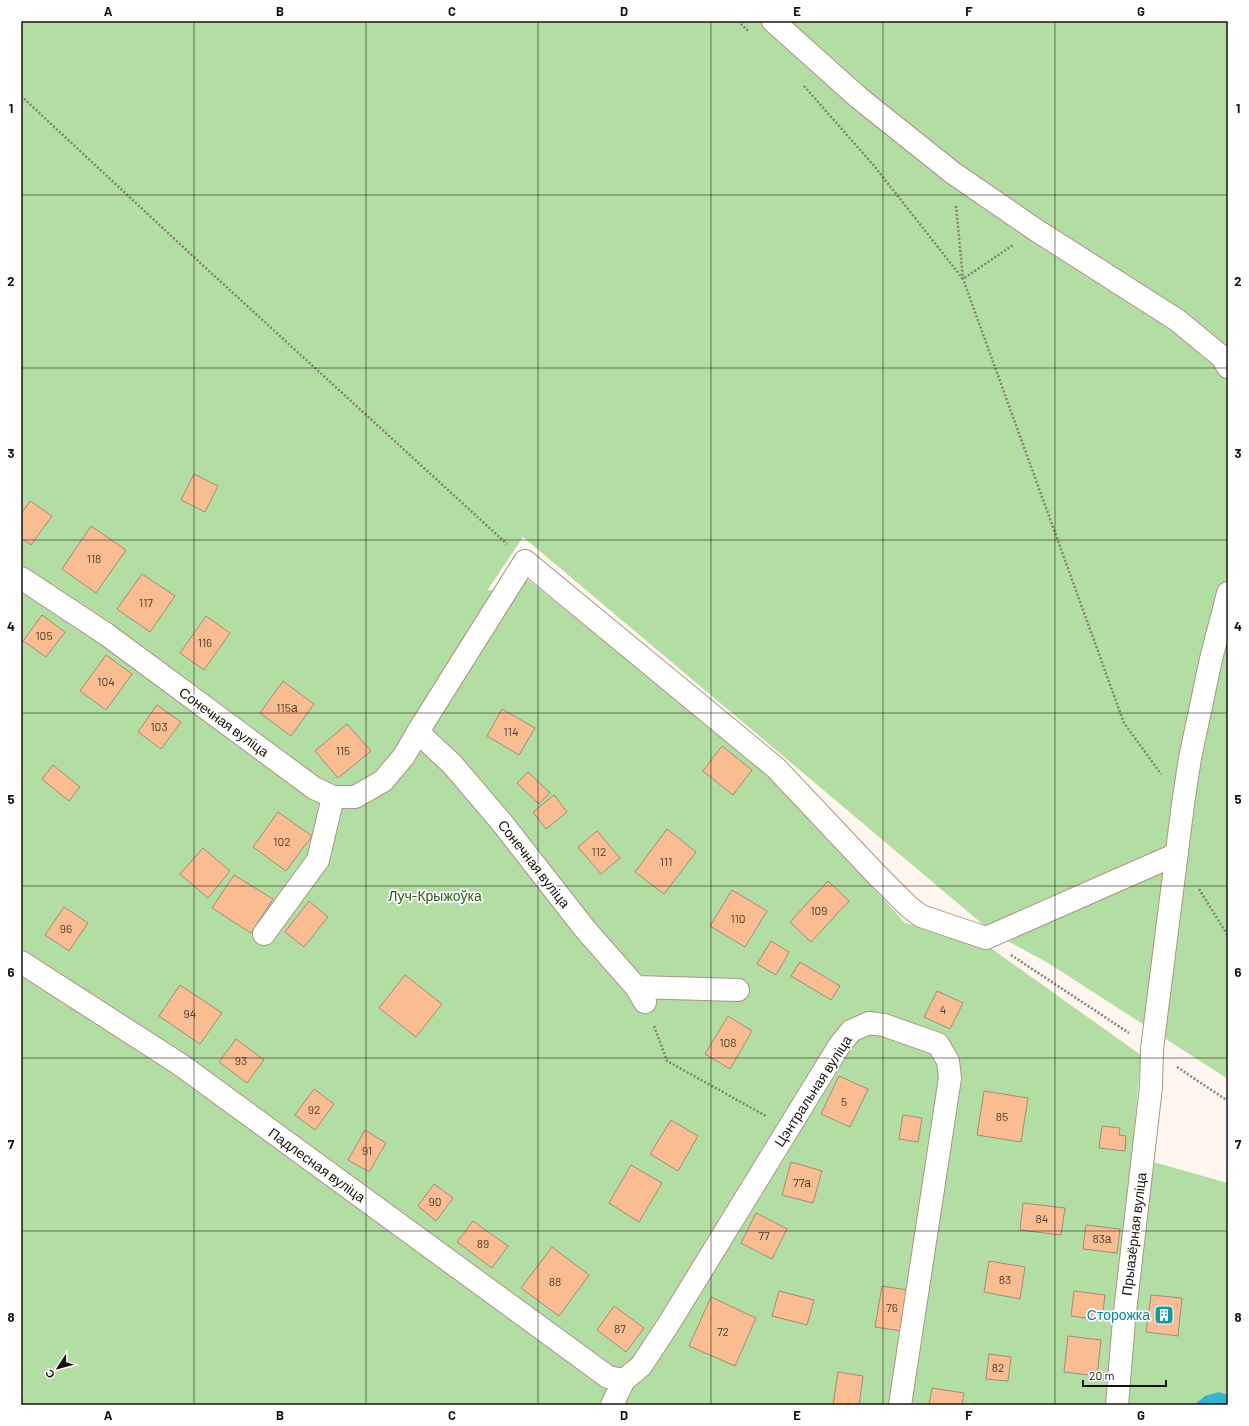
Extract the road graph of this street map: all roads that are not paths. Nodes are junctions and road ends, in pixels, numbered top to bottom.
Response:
1 (773, 21) edge
2 (1228, 367) edge
3 (21, 578) edge
4 (1228, 593) edge
5 (419, 730) junction
6 (333, 797) junction
7 (1177, 854) junction
8 (264, 934) dead end
9 (21, 962) edge
10 (738, 990) dead end
11 (616, 1379) junction
12 (612, 1405) edge
13 (900, 1405) edge
14 (1117, 1405) edge

1 - 2 street
3 - 6 street, Сонечная вуліца
4 - 7 street, Прыазёрная вуліца
5 - 6 street, Сонечная вуліца
5 - 7 street, Сонечная вуліца
5 - 10 street, Сонечная вуліца
6 - 8 street
7 - 14 street, Прыазёрная вуліца
9 - 11 street, Падлесная вуліца
11 - 12 street
11 - 13 street, Цэнтральная вуліца

